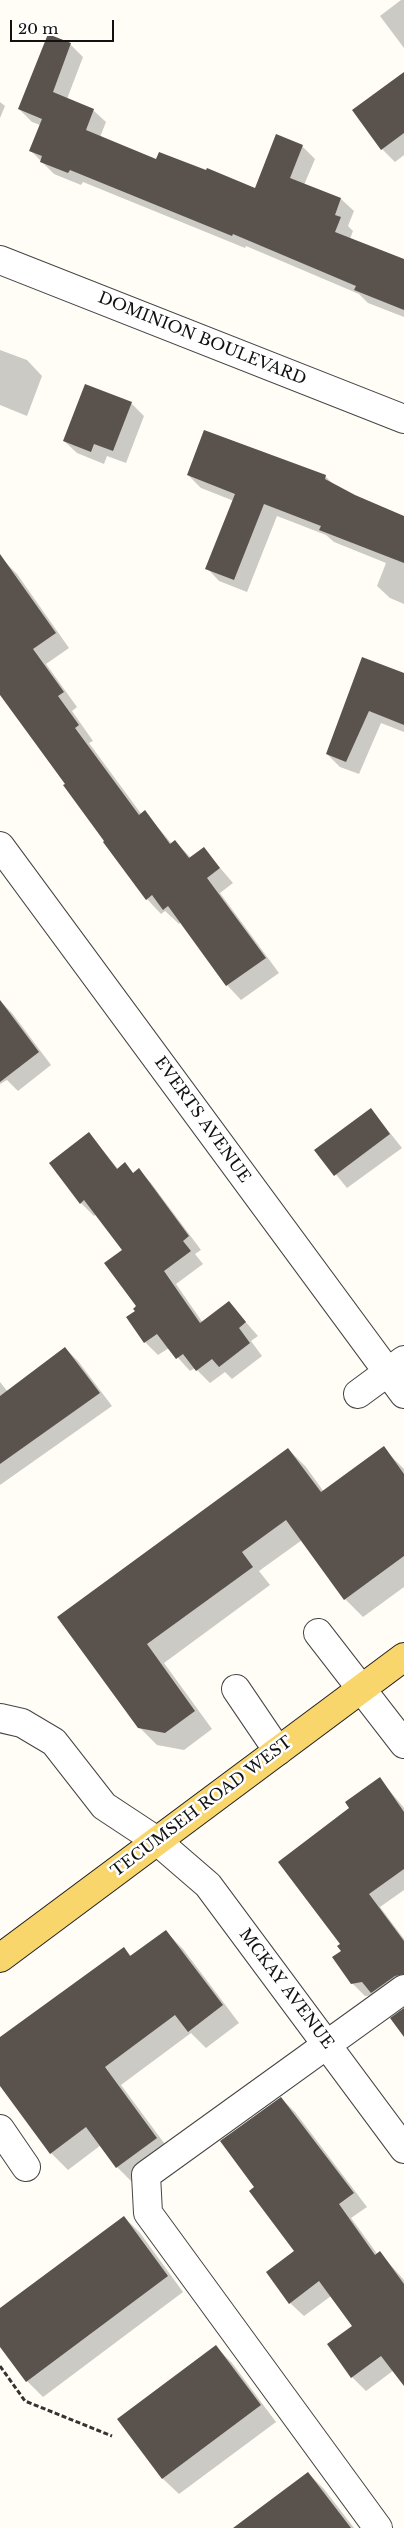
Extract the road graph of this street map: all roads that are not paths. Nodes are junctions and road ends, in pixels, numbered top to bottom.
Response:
1 (0, 260) edge
2 (404, 419) edge
3 (0, 846) edge
4 (396, 1366) edge
5 (358, 1394) dead end
6 (404, 1394) edge
7 (318, 1634) dead end
8 (404, 1656) edge
9 (362, 1688) junction
10 (236, 1689) dead end
11 (0, 1718) edge
12 (404, 1744) edge
13 (278, 1751) junction
14 (157, 1841) junction
15 (0, 1958) edge
16 (404, 1988) edge
17 (327, 2044) junction
18 (0, 2129) edge
19 (404, 2149) edge
20 (26, 2166) dead end
21 (378, 2528) edge

1 - 2 street, DOMINION BOULEVARD
3 - 4 street, EVERTS AVENUE
4 - 5 street
4 - 6 street, EVERTS AVENUE
7 - 9 street
8 - 9 main road, TECUMSEH ROAD WEST
9 - 12 street
9 - 13 main road, TECUMSEH ROAD WEST
10 - 13 street
11 - 14 street, MCKAY AVENUE
13 - 14 main road, TECUMSEH ROAD WEST
14 - 15 main road, TECUMSEH ROAD WEST
14 - 17 street, MCKAY AVENUE
16 - 17 street
17 - 19 street, MCKAY AVENUE
17 - 21 street
18 - 20 street

